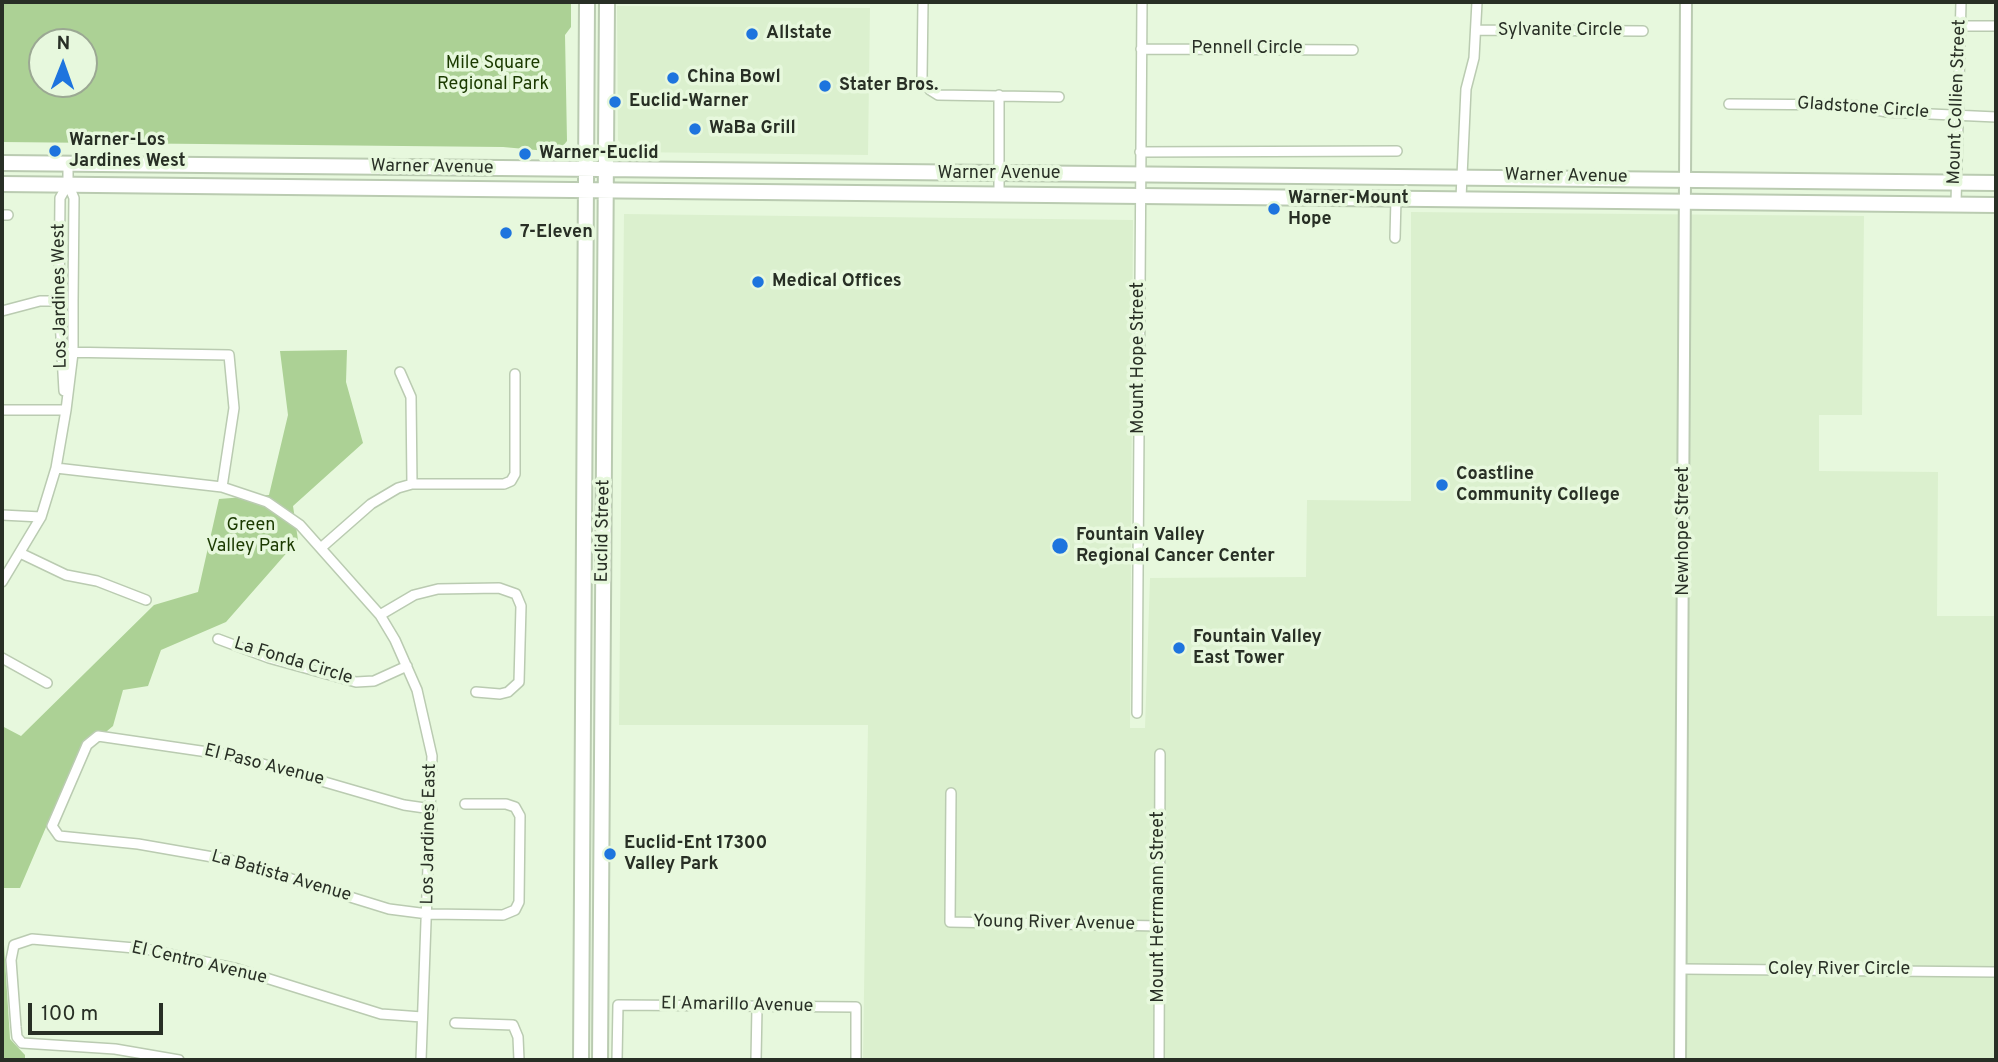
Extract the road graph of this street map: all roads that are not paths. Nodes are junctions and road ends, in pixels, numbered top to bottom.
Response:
1 (587, 2) edge
2 (607, 2) edge
3 (923, 2) edge
4 (1142, 2) edge
5 (1477, 2) edge
6 (1686, 2) edge
7 (1961, 2) edge
8 (1961, 26) junction
9 (1996, 26) edge
10 (1477, 30) junction
11 (1643, 31) dead end
12 (1141, 49) junction
13 (1353, 50) dead end
14 (999, 95) junction
15 (1059, 97) dead end
16 (1729, 104) dead end
17 (1958, 114) junction
18 (1996, 117) edge
19 (1397, 151) dead end
20 (1140, 152) junction
21 (2, 163) edge
22 (68, 163) junction
23 (587, 169) junction
24 (608, 169) junction
25 (999, 173) junction
26 (920, 174) junction
27 (1140, 175) junction
28 (1464, 175) junction
29 (1685, 178) junction
30 (1956, 180) junction
31 (1996, 183) edge
32 (2, 184) edge
33 (68, 184) junction
34 (608, 190) junction
35 (587, 191) junction
36 (863, 194) junction
37 (999, 195) junction
38 (1140, 197) junction
39 (1395, 198) junction
40 (1461, 198) junction
41 (1685, 201) junction
42 (1956, 203) junction
43 (1996, 205) edge
44 (1395, 238) dead end
45 (59, 301) junction
46 (2, 311) edge
47 (61, 352) junction
48 (73, 353) junction
49 (400, 372) dead end
50 (515, 374) dead end
51 (2, 410) edge
52 (66, 410) junction
53 (56, 468) junction
54 (412, 484) junction
55 (222, 487) junction
56 (2, 515) edge
57 (41, 517) junction
58 (322, 547) junction
59 (20, 553) junction
60 (2, 582) edge
61 (146, 600) dead end
62 (380, 615) junction
63 (218, 639) dead end
64 (2, 658) edge
65 (407, 666) junction
66 (47, 683) dead end
67 (476, 692) dead end
68 (1137, 713) dead end
69 (1160, 754) dead end
70 (950, 793) dead end
71 (465, 804) dead end
72 (432, 809) junction
73 (52, 826) joint
74 (428, 914) junction
75 (1159, 926) junction
76 (1682, 969) junction
77 (1996, 972) edge
78 (582, 983) junction
79 (600, 983) junction
80 (757, 1007) junction
81 (422, 1017) junction
82 (455, 1023) dead end
83 (179, 1060) edge
84 (421, 1060) edge
85 (519, 1060) edge
86 (581, 1060) edge
87 (600, 1060) edge
88 (617, 1060) edge
89 (756, 1060) edge
90 (856, 1060) edge
91 (1158, 1060) edge
92 (1680, 1060) edge

1 - 23 main road, Euclid Street
2 - 24 main road, Euclid Street
3 - 14 street
4 - 12 street, Mount Hope Street
5 - 10 street
6 - 29 street, Newhope Street
7 - 8 street, Mount Collien Street
8 - 9 street
8 - 17 street, Mount Collien Street
10 - 11 street, Sylvanite Circle
10 - 28 street
12 - 13 street, Pennell Circle
12 - 20 street, Mount Hope Street
14 - 15 street
14 - 25 street
16 - 17 street, Gladstone Circle
17 - 18 street, Gladstone Circle
17 - 30 street, Mount Collien Street
19 - 20 street
20 - 27 street, Mount Hope Street
21 - 22 main road, Warner Avenue
22 - 23 main road, Warner Avenue
22 - 33 street, Los Jardines West
23 - 24 main road, Warner Avenue
23 - 35 main road, Euclid Street
24 - 26 main road, Warner Avenue
24 - 34 main road, Euclid Street
25 - 26 main road, Warner Avenue
25 - 27 main road, Warner Avenue
25 - 37 street
26 - 36 main road
27 - 28 main road, Warner Avenue
27 - 38 street, Mount Hope Street
28 - 29 main road, Warner Avenue
28 - 40 street
29 - 30 main road, Warner Avenue
29 - 41 street, Newhope Street
30 - 31 main road, Warner Avenue
30 - 42 street, Mount Collien Street
32 - 33 main road, Warner Avenue
33 - 35 main road, Warner Avenue
33 - 45 street, Los Jardines West
33 - 48 street, Los Jardines West
34 - 35 main road, Warner Avenue
34 - 36 main road, Warner Avenue
34 - 79 main road, Euclid Street
35 - 78 main road, Euclid Street
36 - 37 main road, Warner Avenue
37 - 38 main road, Warner Avenue
38 - 39 main road, Warner Avenue
38 - 68 street, Mount Hope Street
39 - 40 main road, Warner Avenue
39 - 44 street
40 - 41 main road, Warner Avenue
41 - 42 main road, Warner Avenue
41 - 76 street, Newhope Street
42 - 43 main road, Warner Avenue
45 - 46 street
45 - 47 street, Los Jardines West
47 - 48 street
47 - 52 street, Los Jardines West
48 - 52 street, Los Jardines West
48 - 55 street
49 - 54 street
50 - 54 street
51 - 52 street
52 - 53 street, Los Jardines West
53 - 55 street, Los Jardines East
53 - 57 street, Los Jardines West
54 - 58 street
55 - 58 street, Los Jardines East
56 - 57 street
57 - 59 street, Los Jardines West
58 - 62 street, Los Jardines East
59 - 60 street, Los Jardines West
59 - 61 street
62 - 65 street, Los Jardines East
62 - 67 street
63 - 65 street, La Fonda Circle
64 - 66 street
65 - 72 street, Los Jardines East
69 - 75 street, Mount Herrmann Street
70 - 75 street, Young River Avenue
71 - 74 street, La Batista Avenue
72 - 73 street, El Paso Avenue
72 - 74 street, Los Jardines East
73 - 74 street, La Batista Avenue
74 - 81 street, Los Jardines East
75 - 91 street, Mount Herrmann Street
76 - 77 street, Coley River Circle
76 - 92 street, Newhope Street
78 - 79 street
78 - 86 main road, Euclid Street
79 - 87 main road, Euclid Street
80 - 88 street, El Amarillo Avenue
80 - 89 street
80 - 90 street, El Amarillo Avenue
81 - 83 street, El Centro Avenue
81 - 84 street, Los Jardines East
82 - 85 street

